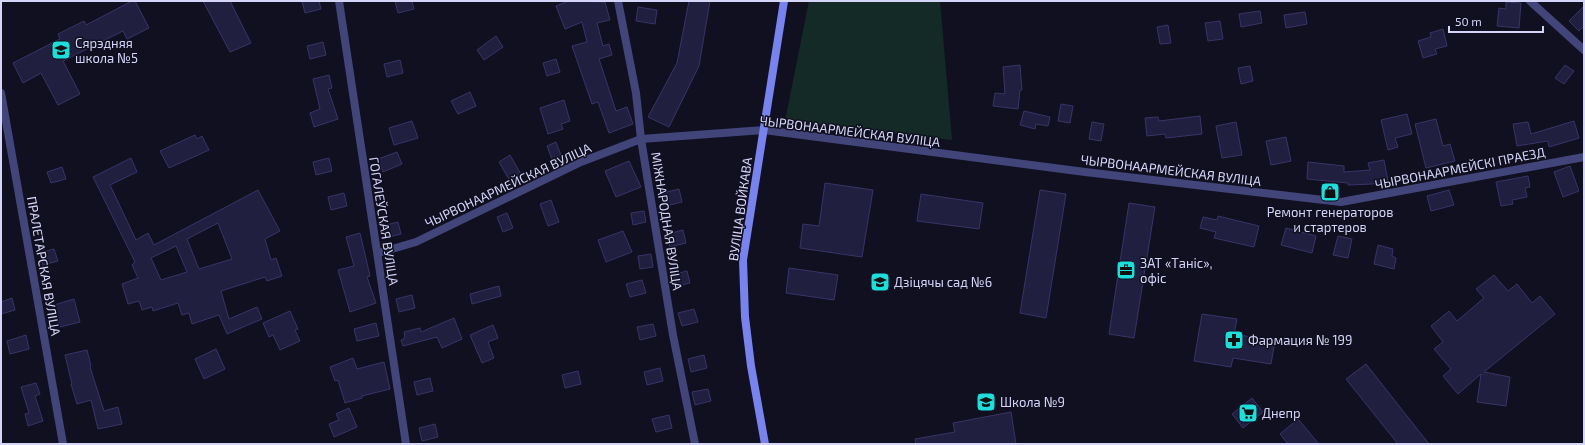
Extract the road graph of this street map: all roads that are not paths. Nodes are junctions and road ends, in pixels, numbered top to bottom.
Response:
1 (339, 1) edge
2 (618, 1) edge
3 (784, 1) edge
4 (1530, 1) edge
5 (1584, 50) edge
6 (1, 92) edge
7 (764, 130) junction
8 (641, 139) junction
9 (1584, 157) edge
10 (1341, 202) joint
11 (378, 253) junction
12 (63, 444) edge
13 (406, 444) edge
14 (695, 444) edge
15 (765, 444) edge

1 - 11 street, ГОГАЛЕЎСКАЯ ВУЛІЦА
2 - 8 street, МІЖНАРОДНАЯ ВУЛІЦА
3 - 7 main road, ВУЛІЦА ВОЙКАВА
4 - 5 street
6 - 12 street, ПРАЛЕТАРСКАЯ ВУЛІЦА
7 - 8 street, ЧЫРВОНААРМЕЙСКАЯ ВУЛІЦА
7 - 10 street, ЧЫРВОНААРМЕЙСКАЯ ВУЛІЦА
7 - 15 main road, ВУЛІЦА ВОЙКАВА
8 - 11 street, ЧЫРВОНААРМЕЙСКАЯ ВУЛІЦА
8 - 14 street, МІЖНАРОДНАЯ ВУЛІЦА
9 - 10 street, ЧЫРВОНААРМЕЙСКІ ПРАЕЗД
11 - 13 street, ГОГАЛЕЎСКАЯ ВУЛІЦА

